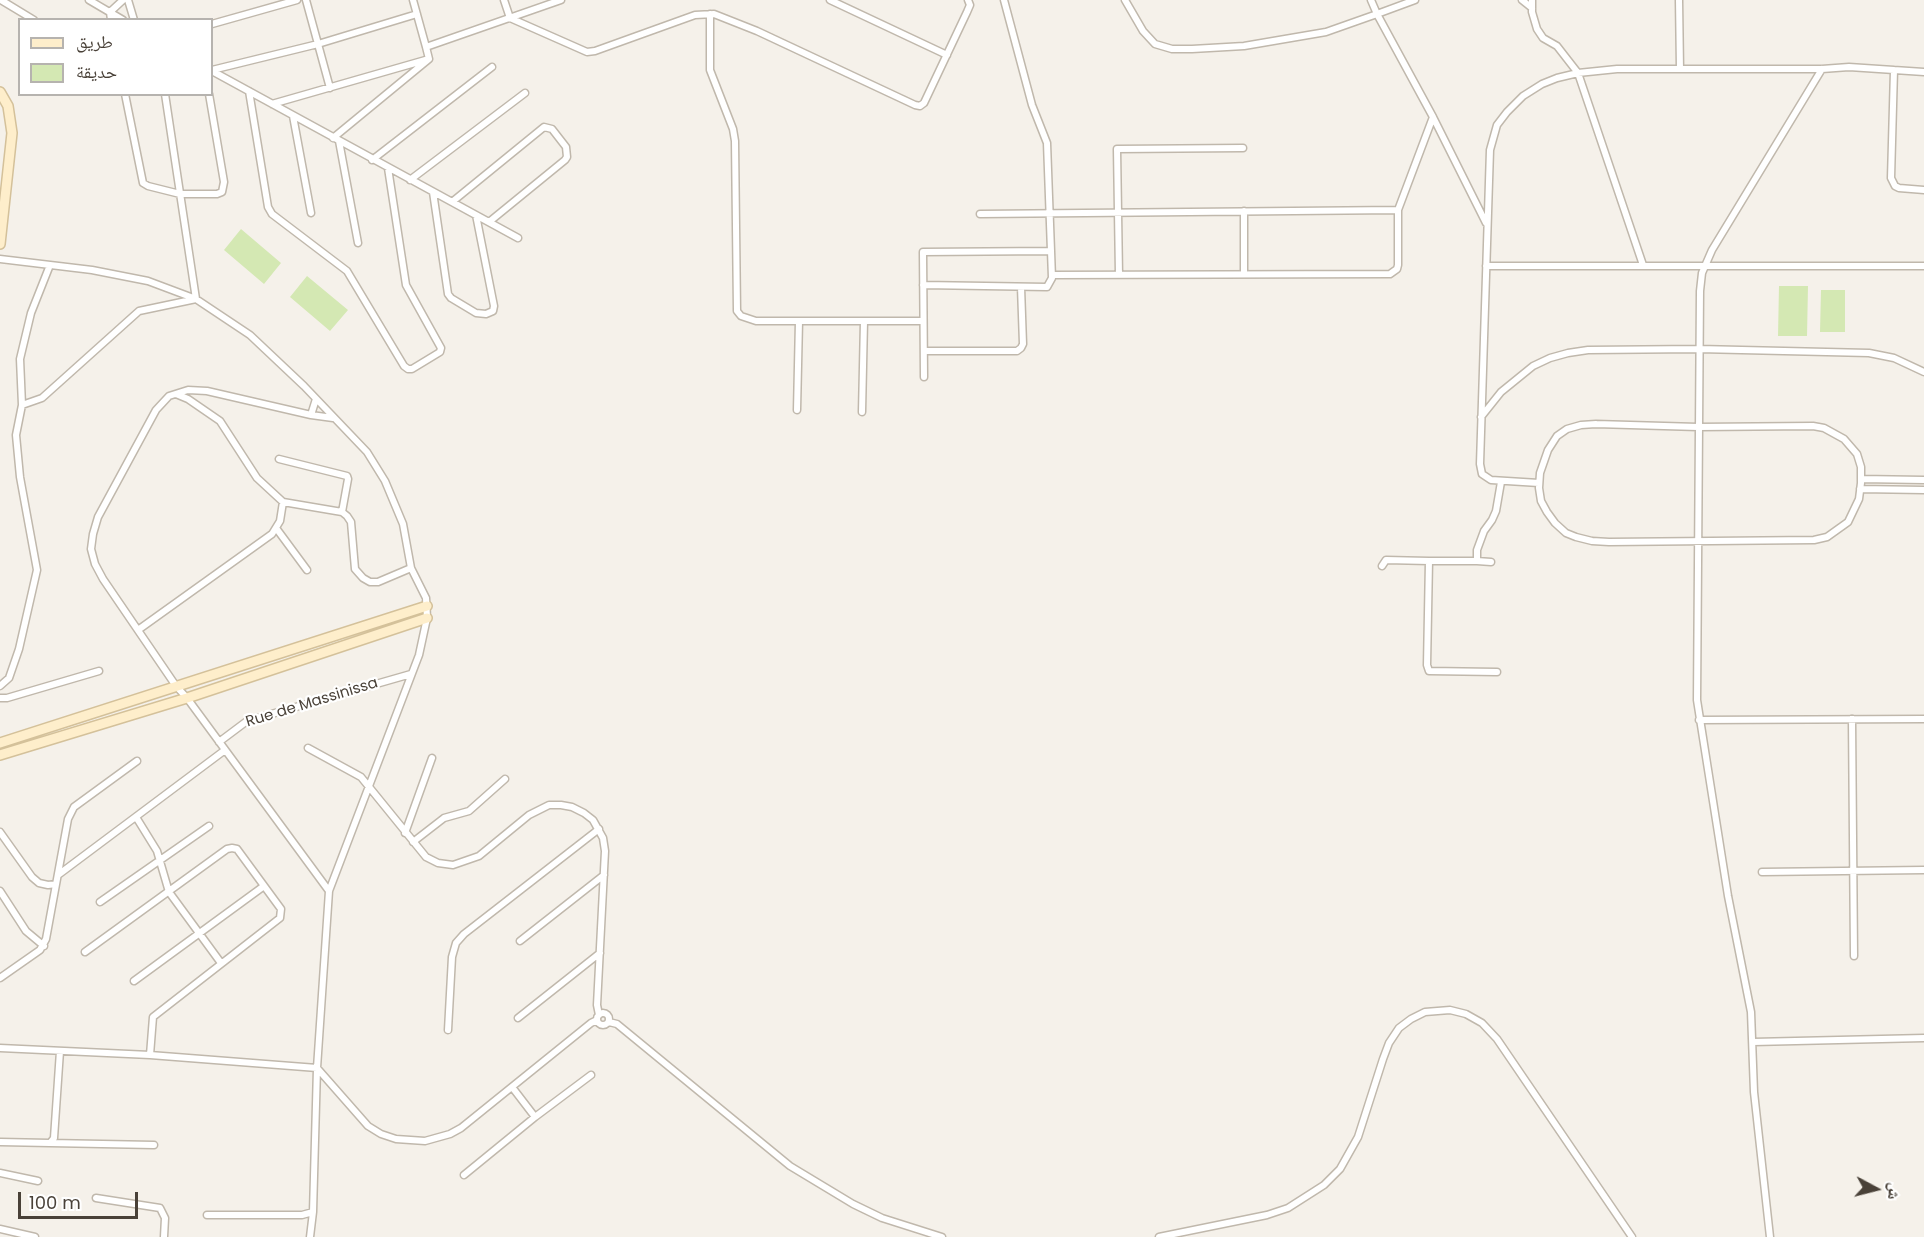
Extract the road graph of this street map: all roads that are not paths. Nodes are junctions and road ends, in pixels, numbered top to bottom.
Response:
1 (1, 0) edge
2 (89, 0) edge
3 (125, 0) edge
4 (297, 0) edge
5 (306, 0) edge
6 (413, 0) edge
7 (504, 0) edge
8 (561, 0) edge
9 (830, 0) edge
10 (968, 0) edge
11 (1004, 0) edge
12 (1125, 0) edge
13 (1371, 0) edge
14 (1415, 0) edge
15 (1522, 0) edge
16 (1679, 0) edge
17 (1532, 4) edge
18 (417, 14) junction
19 (710, 14) junction
20 (1377, 14) junction
21 (111, 16) edge
22 (31, 18) edge
23 (133, 18) edge
24 (510, 18) junction
25 (213, 24) edge
26 (318, 44) junction
27 (426, 47) junction
28 (947, 55) junction
29 (429, 59) junction
30 (492, 67) dead end
31 (1680, 69) junction
32 (1822, 69) junction
33 (1894, 70) junction
34 (213, 71) edge
35 (213, 72) edge
36 (1924, 72) edge
37 (1578, 73) junction
38 (330, 88) junction
39 (249, 91) junction
40 (0, 92) edge
41 (525, 93) dead end
42 (125, 96) edge
43 (165, 96) edge
44 (208, 96) edge
45 (272, 104) junction
46 (293, 116) junction
47 (1433, 117) junction
48 (336, 139) junction
49 (1243, 148) dead end
50 (372, 160) junction
51 (388, 168) junction
52 (410, 180) junction
53 (1924, 190) edge
54 (433, 192) junction
55 (180, 194) junction
56 (452, 201) junction
57 (1398, 210) junction
58 (1244, 211) junction
59 (1118, 212) junction
60 (311, 213) dead end
61 (1050, 213) junction
62 (980, 214) dead end
63 (476, 215) junction
64 (489, 222) junction
65 (1487, 225) junction
66 (518, 238) dead end
67 (358, 243) dead end
68 (0, 244) edge
69 (1050, 251) junction
70 (0, 259) edge
71 (50, 265) junction
72 (1643, 265) junction
73 (1486, 266) junction
74 (1705, 266) junction
75 (1924, 266) edge
76 (1244, 274) junction
77 (1052, 275) junction
78 (1119, 275) junction
79 (923, 285) junction
80 (1021, 287) junction
81 (196, 299) junction
82 (799, 321) junction
83 (864, 321) junction
84 (923, 321) junction
85 (1699, 349) junction
86 (924, 351) junction
87 (1924, 372) edge
88 (924, 377) dead end
89 (175, 393) junction
90 (316, 399) junction
91 (22, 405) junction
92 (797, 410) dead end
93 (862, 412) dead end
94 (311, 415) junction
95 (1481, 417) junction
96 (334, 418) junction
97 (1698, 427) junction
98 (279, 459) dead end
99 (1861, 479) junction
100 (1924, 480) edge
101 (1501, 482) junction
102 (1539, 483) junction
103 (1860, 489) junction
104 (1924, 490) edge
105 (283, 502) junction
106 (342, 512) junction
107 (276, 528) junction
108 (1698, 542) junction
109 (1429, 561) junction
110 (1477, 561) junction
111 (1491, 562) dead end
112 (1382, 567) dead end
113 (411, 568) junction
114 (307, 570) dead end
115 (428, 606) junction
116 (427, 618) junction
117 (138, 630) junction
118 (99, 671) dead end
119 (1497, 672) dead end
120 (411, 674) junction
121 (176, 686) junction
122 (0, 687) edge
123 (0, 698) edge
124 (187, 698) junction
125 (1852, 719) junction
126 (1924, 719) edge
127 (1699, 720) junction
128 (219, 742) junction
129 (0, 743) edge
130 (308, 748) dead end
131 (225, 750) junction
132 (0, 755) edge
133 (432, 758) dead end
134 (137, 761) dead end
135 (505, 779) dead end
136 (369, 785) junction
137 (136, 818) junction
138 (209, 826) dead end
139 (599, 829) junction
140 (0, 832) edge
141 (405, 833) junction
142 (413, 842) junction
143 (160, 858) junction
144 (1924, 870) edge
145 (1853, 871) junction
146 (1762, 872) dead end
147 (604, 875) junction
148 (58, 876) junction
149 (56, 884) junction
150 (264, 886) junction
151 (0, 891) edge
152 (329, 891) junction
153 (169, 892) junction
154 (100, 902) dead end
155 (199, 933) junction
156 (520, 940) dead end
157 (44, 946) junction
158 (85, 952) dead end
159 (600, 954) junction
160 (1854, 956) dead end
161 (221, 963) junction
162 (0, 966) edge
163 (3, 976) edge
164 (134, 981) dead end
165 (598, 1017) junction
166 (518, 1018) dead end
167 (448, 1030) dead end
168 (1924, 1038) edge
169 (1753, 1042) junction
170 (0, 1048) edge
171 (60, 1051) junction
172 (150, 1055) junction
173 (317, 1068) junction
174 (591, 1075) dead end
175 (512, 1087) junction
176 (535, 1117) junction
177 (0, 1142) edge
178 (50, 1143) junction
179 (154, 1145) dead end
180 (0, 1173) edge
181 (464, 1175) dead end
182 (39, 1181) dead end
183 (96, 1198) dead end
184 (313, 1212) junction
185 (207, 1215) dead end
186 (0, 1229) edge
187 (35, 1237) edge
188 (164, 1237) edge
189 (310, 1237) edge
190 (942, 1237) edge
191 (1160, 1237) edge
192 (1632, 1237) edge
193 (1770, 1237) edge

1 - 22 street
2 - 21 street
3 - 21 street
3 - 23 street
4 - 25 street
5 - 26 street
6 - 18 street
7 - 24 street
8 - 24 street
9 - 28 street
10 - 28 street
11 - 61 street
12 - 20 street
13 - 20 street
14 - 20 street
15 - 17 street
16 - 31 street
17 - 37 street
18 - 26 street
18 - 27 street
19 - 24 street
19 - 28 street
19 - 82 street
20 - 47 street
24 - 27 street
26 - 34 street
26 - 38 street
27 - 29 street
29 - 38 street
29 - 48 street
30 - 50 street
31 - 32 street
31 - 37 street
32 - 33 street
32 - 74 street
33 - 36 street
33 - 53 street
35 - 39 street
37 - 65 street
37 - 72 street
38 - 45 street
39 - 45 street
39 - 51 street
40 - 68 main road
41 - 52 street
42 - 55 street
43 - 55 street
44 - 55 street
45 - 46 street
46 - 48 street
46 - 60 street
47 - 57 street
47 - 65 street
48 - 50 street
48 - 67 street
49 - 59 street
50 - 51 street
51 - 52 street
52 - 54 street
54 - 56 street
54 - 63 street
55 - 81 street
56 - 63 street
56 - 64 street
57 - 58 street
57 - 76 street
58 - 59 street
58 - 76 street
59 - 61 street
59 - 78 street
61 - 62 street
61 - 69 street
63 - 64 street
64 - 66 street
65 - 73 street
69 - 77 street
69 - 79 street
70 - 71 street
71 - 81 street
71 - 91 street
72 - 73 street
72 - 74 street
73 - 95 street
74 - 75 street
74 - 85 street
76 - 78 street
77 - 78 street
77 - 80 street
79 - 80 street
79 - 84 street
80 - 86 street
81 - 90 street
81 - 91 street
82 - 83 street
82 - 92 street
83 - 84 street
83 - 93 street
84 - 86 street
85 - 87 street
85 - 95 street
85 - 97 street
86 - 88 street
89 - 94 street
89 - 105 street
89 - 117 street
90 - 94 street
90 - 96 street
91 - 122 street
94 - 96 street
95 - 101 street
96 - 113 street
97 - 99 street
97 - 102 street
97 - 108 street
98 - 106 street
99 - 100 street
99 - 103 street
101 - 102 street
101 - 110 street
102 - 108 street
103 - 104 street
103 - 108 street
105 - 106 street
105 - 107 street
106 - 113 street
107 - 114 street
107 - 117 street
108 - 127 street
109 - 110 street
109 - 112 street
109 - 119 street
110 - 111 street
113 - 115 street
115 - 116 street
115 - 121 main road
116 - 120 street
116 - 124 main road
117 - 121 street
118 - 123 street
120 - 128 street, Rue de Massinissa
120 - 136 street
121 - 124 street
121 - 129 main road
124 - 128 street
124 - 132 main road
125 - 126 street
125 - 127 street
125 - 145 street
127 - 169 street
128 - 131 street
130 - 136 street
131 - 137 street
131 - 152 street
133 - 141 street
134 - 148 street
135 - 142 street
136 - 141 street
136 - 152 street
137 - 143 street
137 - 148 street
138 - 143 street
139 - 142 street
139 - 147 street
139 - 167 street
140 - 149 street
141 - 142 street
143 - 153 street
143 - 154 street
144 - 145 street
145 - 146 street
145 - 160 street
147 - 156 street
147 - 159 street
148 - 149 street
149 - 157 street
150 - 153 street
150 - 155 street
150 - 161 street
151 - 157 street
152 - 173 street
153 - 155 street
153 - 158 street
155 - 161 street
155 - 164 street
157 - 163 street
159 - 165 street
159 - 166 street
161 - 172 street
162 - 163 street
165 - 175 street
165 - 190 street
168 - 169 street
169 - 193 street
170 - 171 street
171 - 172 street
171 - 178 street
172 - 173 street
173 - 175 street
173 - 184 street
174 - 176 street
175 - 176 street
176 - 181 street
177 - 178 street
178 - 179 street
180 - 182 street
183 - 188 street
184 - 185 street
184 - 189 street
186 - 187 street
191 - 192 street

